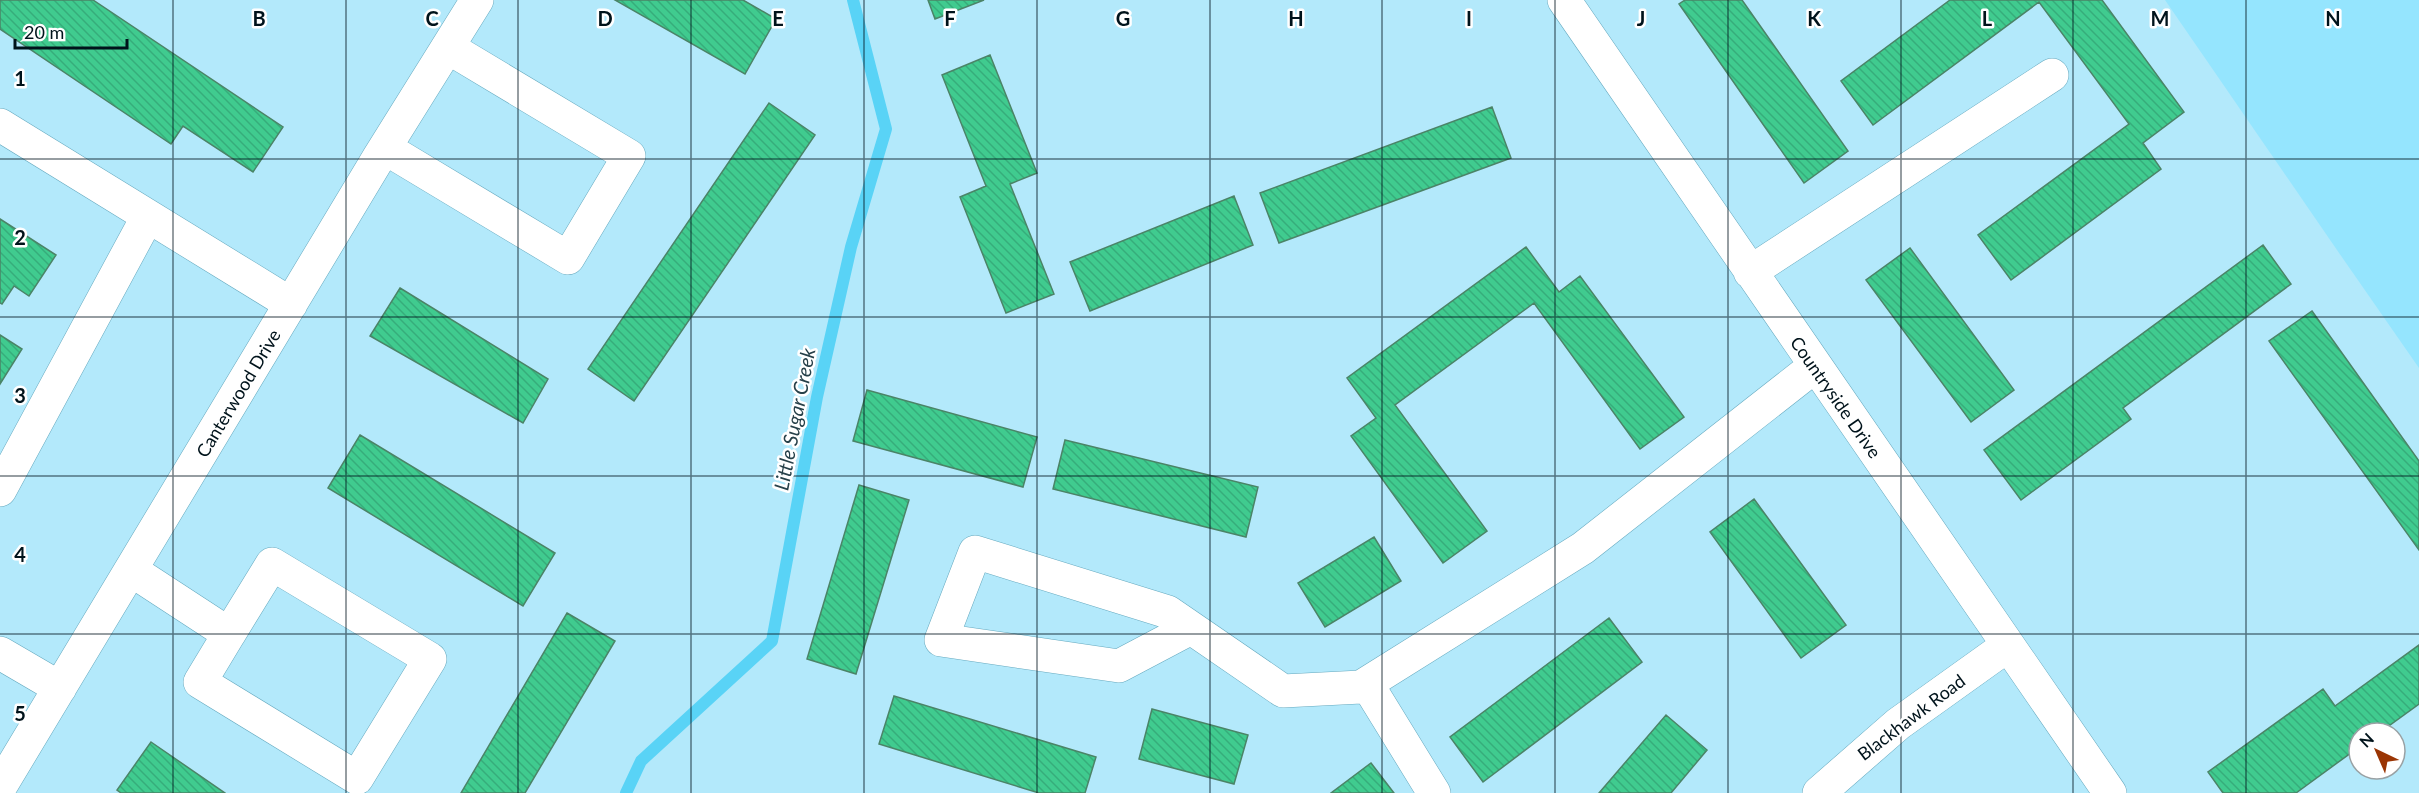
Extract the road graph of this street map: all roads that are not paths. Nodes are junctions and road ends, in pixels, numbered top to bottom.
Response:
1 (477, 0) edge
2 (1564, 0) edge
3 (449, 48) junction
4 (2052, 75) dead end
5 (0, 125) edge
6 (385, 148) junction
7 (148, 216) junction
8 (1750, 272) junction
9 (291, 304) junction
10 (1815, 366) junction
11 (0, 490) edge
12 (131, 570) junction
13 (1191, 627) junction
14 (230, 634) junction
15 (2007, 646) junction
16 (0, 653) edge
17 (1367, 684) junction
18 (60, 688) junction
19 (0, 787) edge
20 (1434, 793) edge
21 (1819, 793) edge
22 (2110, 793) edge

1 - 3 street, Canterwood Drive
2 - 8 street, Countryside Drive
3 - 6 street, Canterwood Drive
3 - 6 street
4 - 8 street
5 - 7 street
6 - 9 street, Canterwood Drive
7 - 9 street
7 - 11 street
8 - 10 street, Countryside Drive
9 - 12 street, Canterwood Drive
10 - 15 street, Countryside Drive
10 - 17 street
12 - 14 street
12 - 18 street, Canterwood Drive
13 - 13 street
13 - 17 street
14 - 14 street
15 - 21 street, Blackhawk Road
15 - 22 street, Countryside Drive
16 - 18 street
17 - 20 street
18 - 19 street, Canterwood Drive

